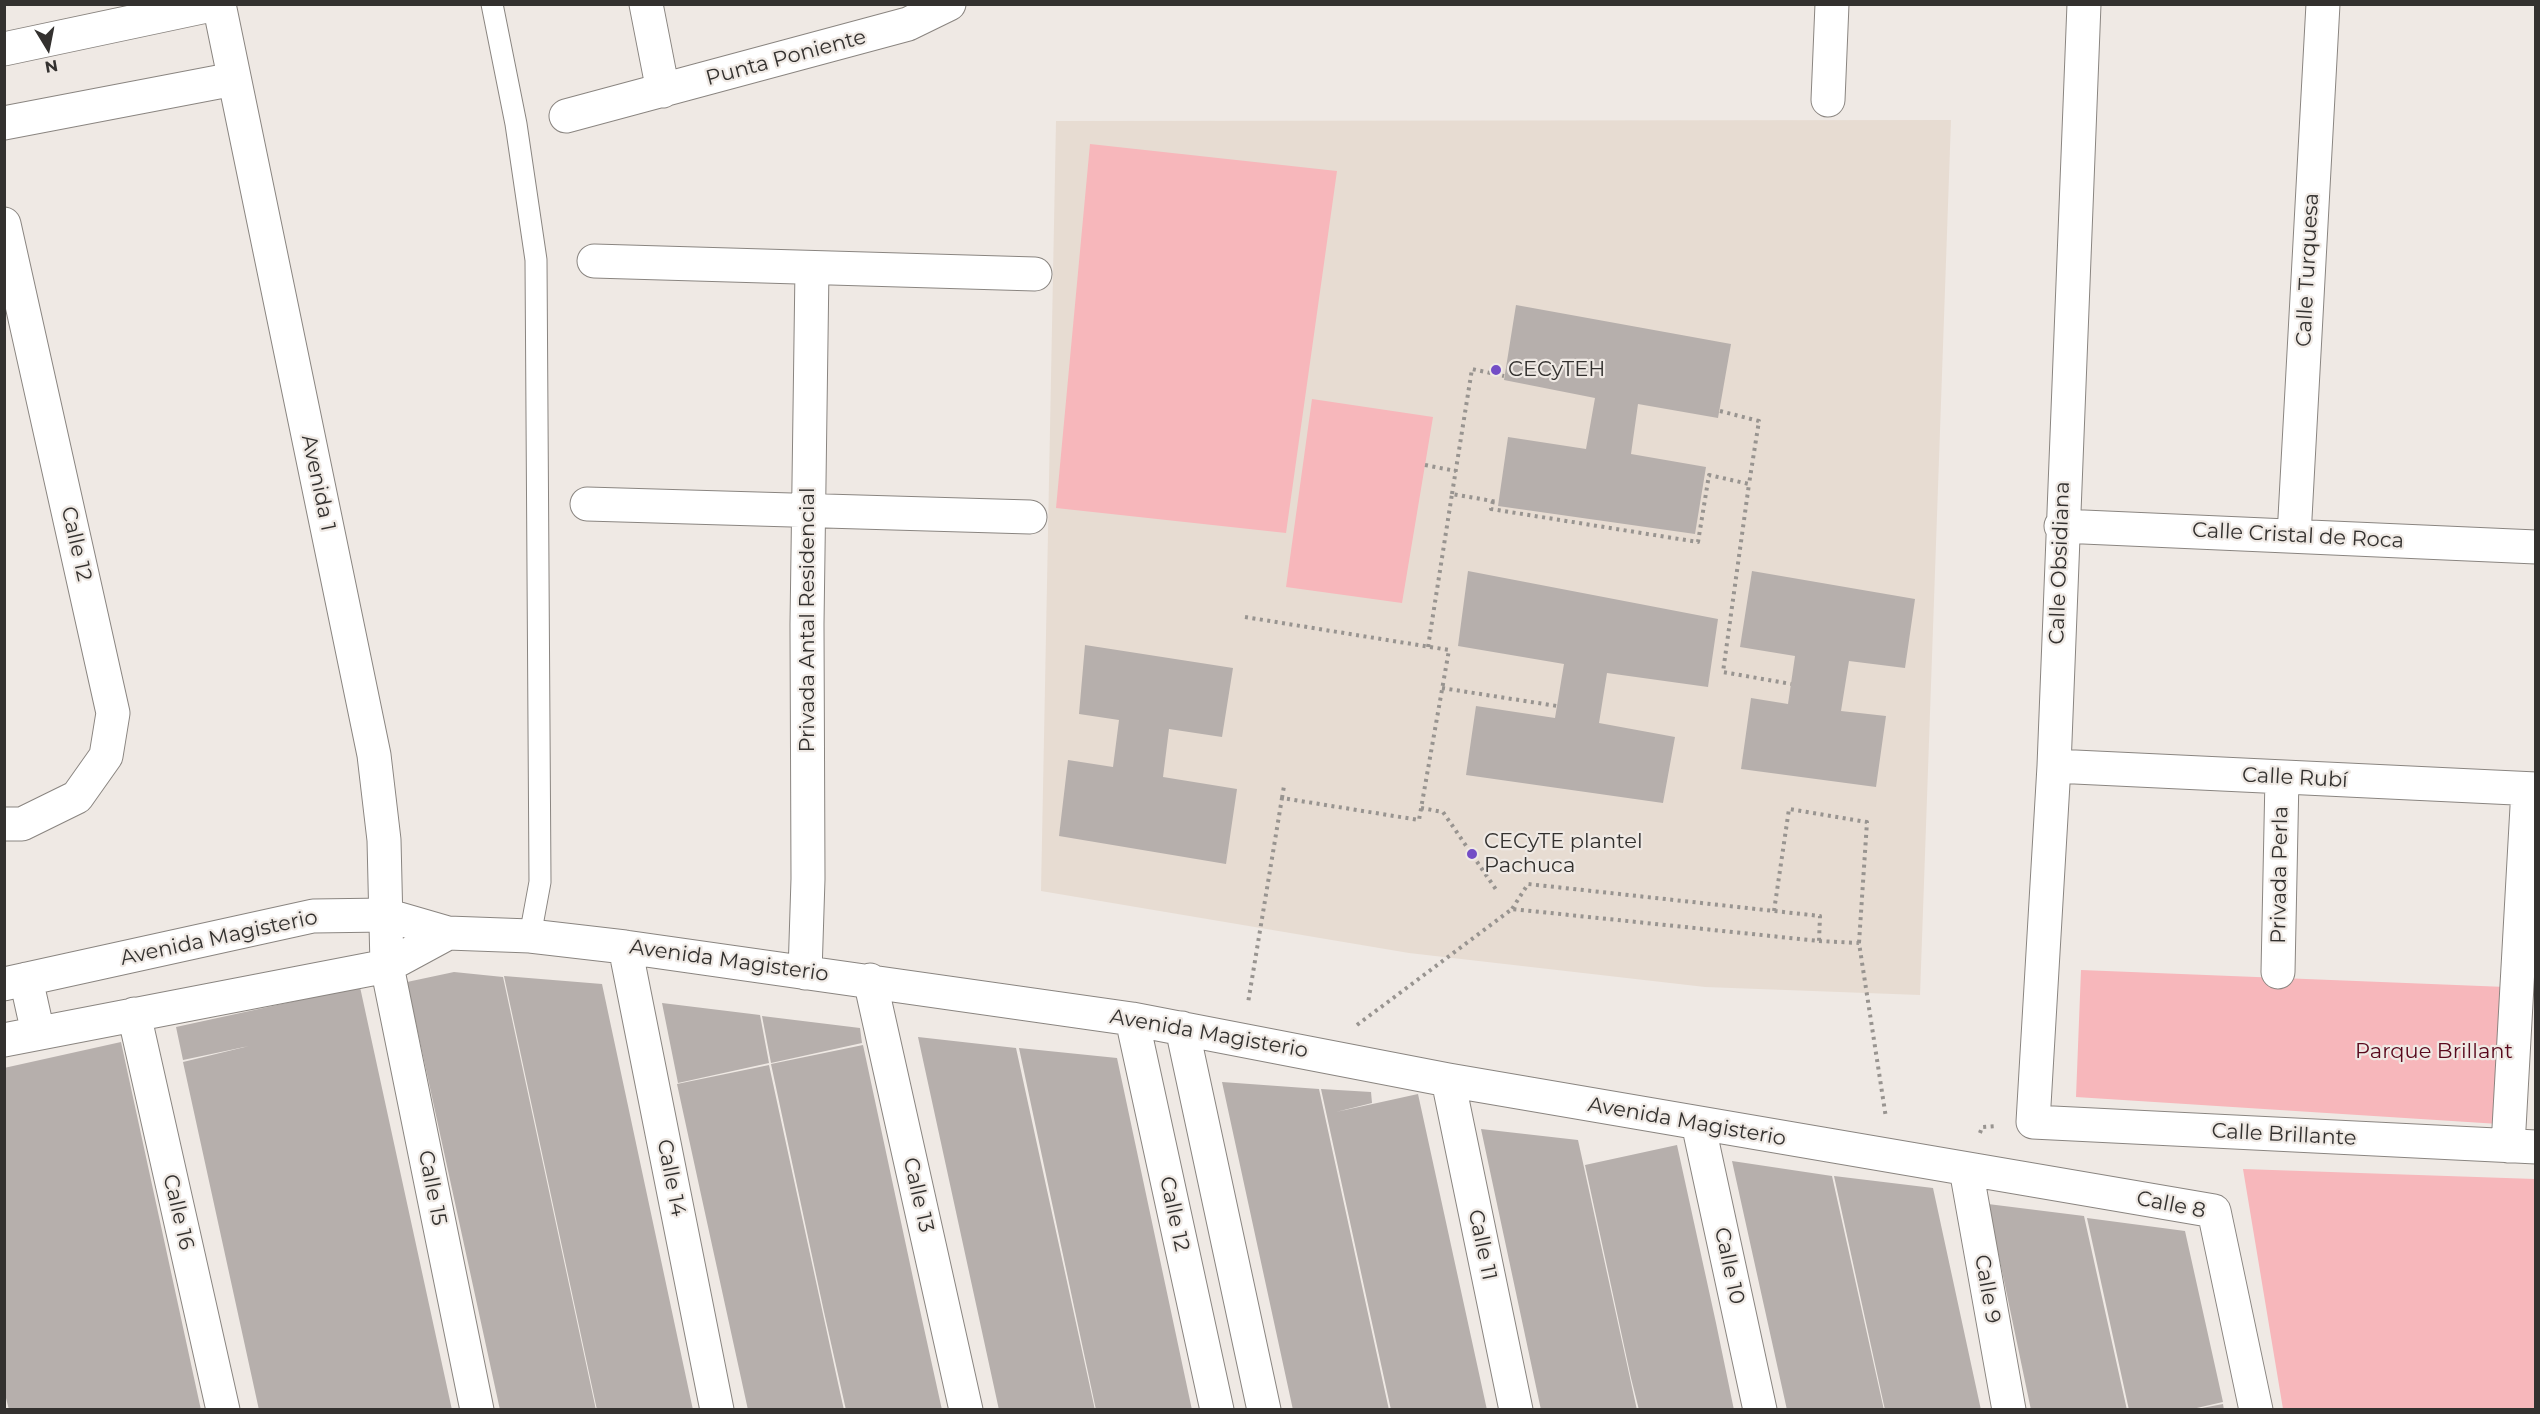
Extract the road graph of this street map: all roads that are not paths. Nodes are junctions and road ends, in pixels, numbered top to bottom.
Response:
1 (218, 4) edge
2 (492, 4) edge
3 (646, 4) edge
4 (949, 4) edge
5 (1832, 4) edge
6 (2084, 4) edge
7 (2323, 4) edge
8 (907, 14) edge
9 (4, 49) edge
10 (234, 79) junction
11 (663, 91) junction
12 (1828, 100) dead end
13 (566, 116) dead end
14 (4, 123) edge
15 (4, 224) edge
16 (594, 261) dead end
17 (812, 268) junction
18 (1035, 274) dead end
19 (587, 504) dead end
20 (808, 510) junction
21 (1030, 517) dead end
22 (2061, 526) junction
23 (2294, 536) junction
24 (2535, 547) edge
25 (2054, 766) junction
26 (2282, 777) junction
27 (2532, 789) edge
28 (13, 824) edge
29 (386, 915) junction
30 (448, 933) junction
31 (530, 936) junction
32 (625, 947) junction
33 (387, 966) junction
34 (805, 972) junction
35 (2278, 972) dead end
36 (870, 980) junction
37 (15, 982) edge
38 (134, 1014) junction
39 (1132, 1019) junction
40 (1182, 1028) junction
41 (38, 1033) junction
42 (4, 1040) edge
43 (1448, 1080) junction
44 (2033, 1122) joint
45 (1698, 1124) junction
46 (2522, 1147) edge
47 (1965, 1169) junction
48 (223, 1410) edge
49 (477, 1410) edge
50 (717, 1410) edge
51 (966, 1410) edge
52 (1217, 1410) edge
53 (1264, 1410) edge
54 (1516, 1410) edge
55 (1760, 1410) edge
56 (2009, 1410) edge
57 (2256, 1410) edge

1 - 9 street
1 - 10 street, Avenida 1
2 - 31 lane
3 - 11 street
4 - 8 street, Punta Poniente
5 - 12 street
6 - 22 street, Calle Obsidiana
7 - 23 street, Calle Turquesa
8 - 11 street, Punta Poniente
10 - 14 street
10 - 29 street, Avenida 1
11 - 13 street, Punta Poniente
15 - 28 street, Calle 12
16 - 17 street
17 - 18 street
17 - 20 street, Privada Antal Residencial
19 - 20 street
20 - 21 street
20 - 34 street, Privada Antal Residencial
22 - 23 street, Calle Cristal de Roca
22 - 25 street, Calle Obsidiana
23 - 24 street, Calle Cristal de Roca
25 - 26 street, Calle Rubí
25 - 44 street, Calle Obsidiana
26 - 27 street, Calle Rubí
26 - 35 street, Privada Perla
27 - 46 street
29 - 30 street, Avenida Magisterio
29 - 33 street, Avenida 1
29 - 37 street, Avenida Magisterio
30 - 31 street, Avenida Magisterio
30 - 33 street
31 - 32 street, Avenida Magisterio
32 - 34 street, Avenida Magisterio
32 - 50 street, Calle 14
33 - 38 street
33 - 49 street, Calle 15
34 - 36 street, Avenida Magisterio
36 - 39 street, Avenida Magisterio
36 - 51 street, Calle 13
37 - 41 street, Avenida Magisterio
38 - 41 street
38 - 48 street, Calle 16
39 - 40 street, Avenida Magisterio
39 - 52 street, Calle 12
40 - 43 street, Avenida Magisterio
40 - 53 street
41 - 42 street
43 - 45 street, Avenida Magisterio
43 - 54 street, Calle 11
44 - 46 street, Calle Brillante
45 - 47 street, Avenida Magisterio
45 - 55 street, Calle 10
47 - 56 street, Calle 9
47 - 57 street, Calle 8

